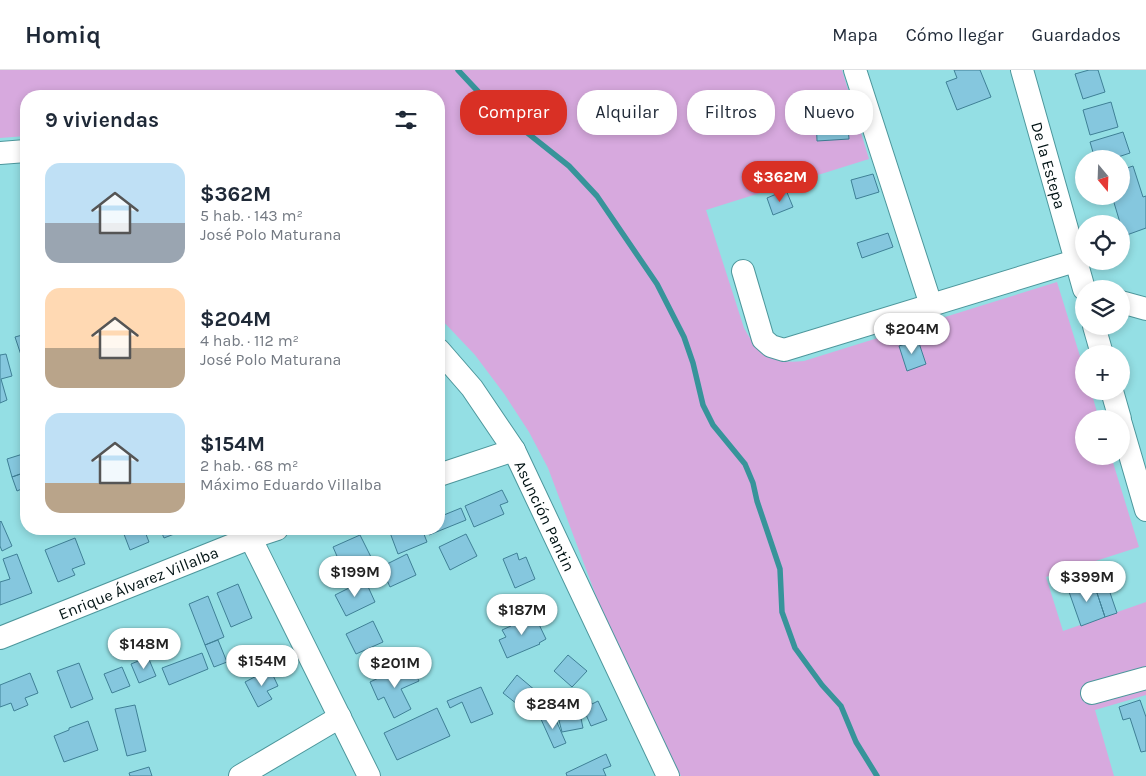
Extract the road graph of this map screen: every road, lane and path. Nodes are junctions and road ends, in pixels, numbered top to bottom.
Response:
1 (856, 70) edge
2 (1022, 70) edge
3 (20, 151) edge
4 (0, 153) edge
5 (1075, 261) joint
6 (743, 271) dead end
7 (1130, 304) edge
8 (931, 305) junction
9 (1146, 308) edge
10 (445, 357) edge
11 (514, 450) junction
12 (1130, 455) edge
13 (445, 473) edge
14 (1146, 510) edge
15 (243, 535) edge
16 (249, 535) edge
17 (0, 638) edge
18 (1146, 678) edge
19 (1092, 693) dead end
20 (340, 716) junction
21 (240, 776) edge
22 (369, 776) edge
23 (668, 776) edge

1 - 8 street
2 - 5 street, De la Estepa
3 - 4 street
5 - 8 street
6 - 8 street
7 - 9 street
10 - 11 street, Asunción Pantin
11 - 13 street
11 - 23 street, Asunción Pantin
12 - 14 street
15 - 17 street, Enrique Álvarez Villalba
16 - 20 street
18 - 19 street
20 - 21 street
20 - 22 street

